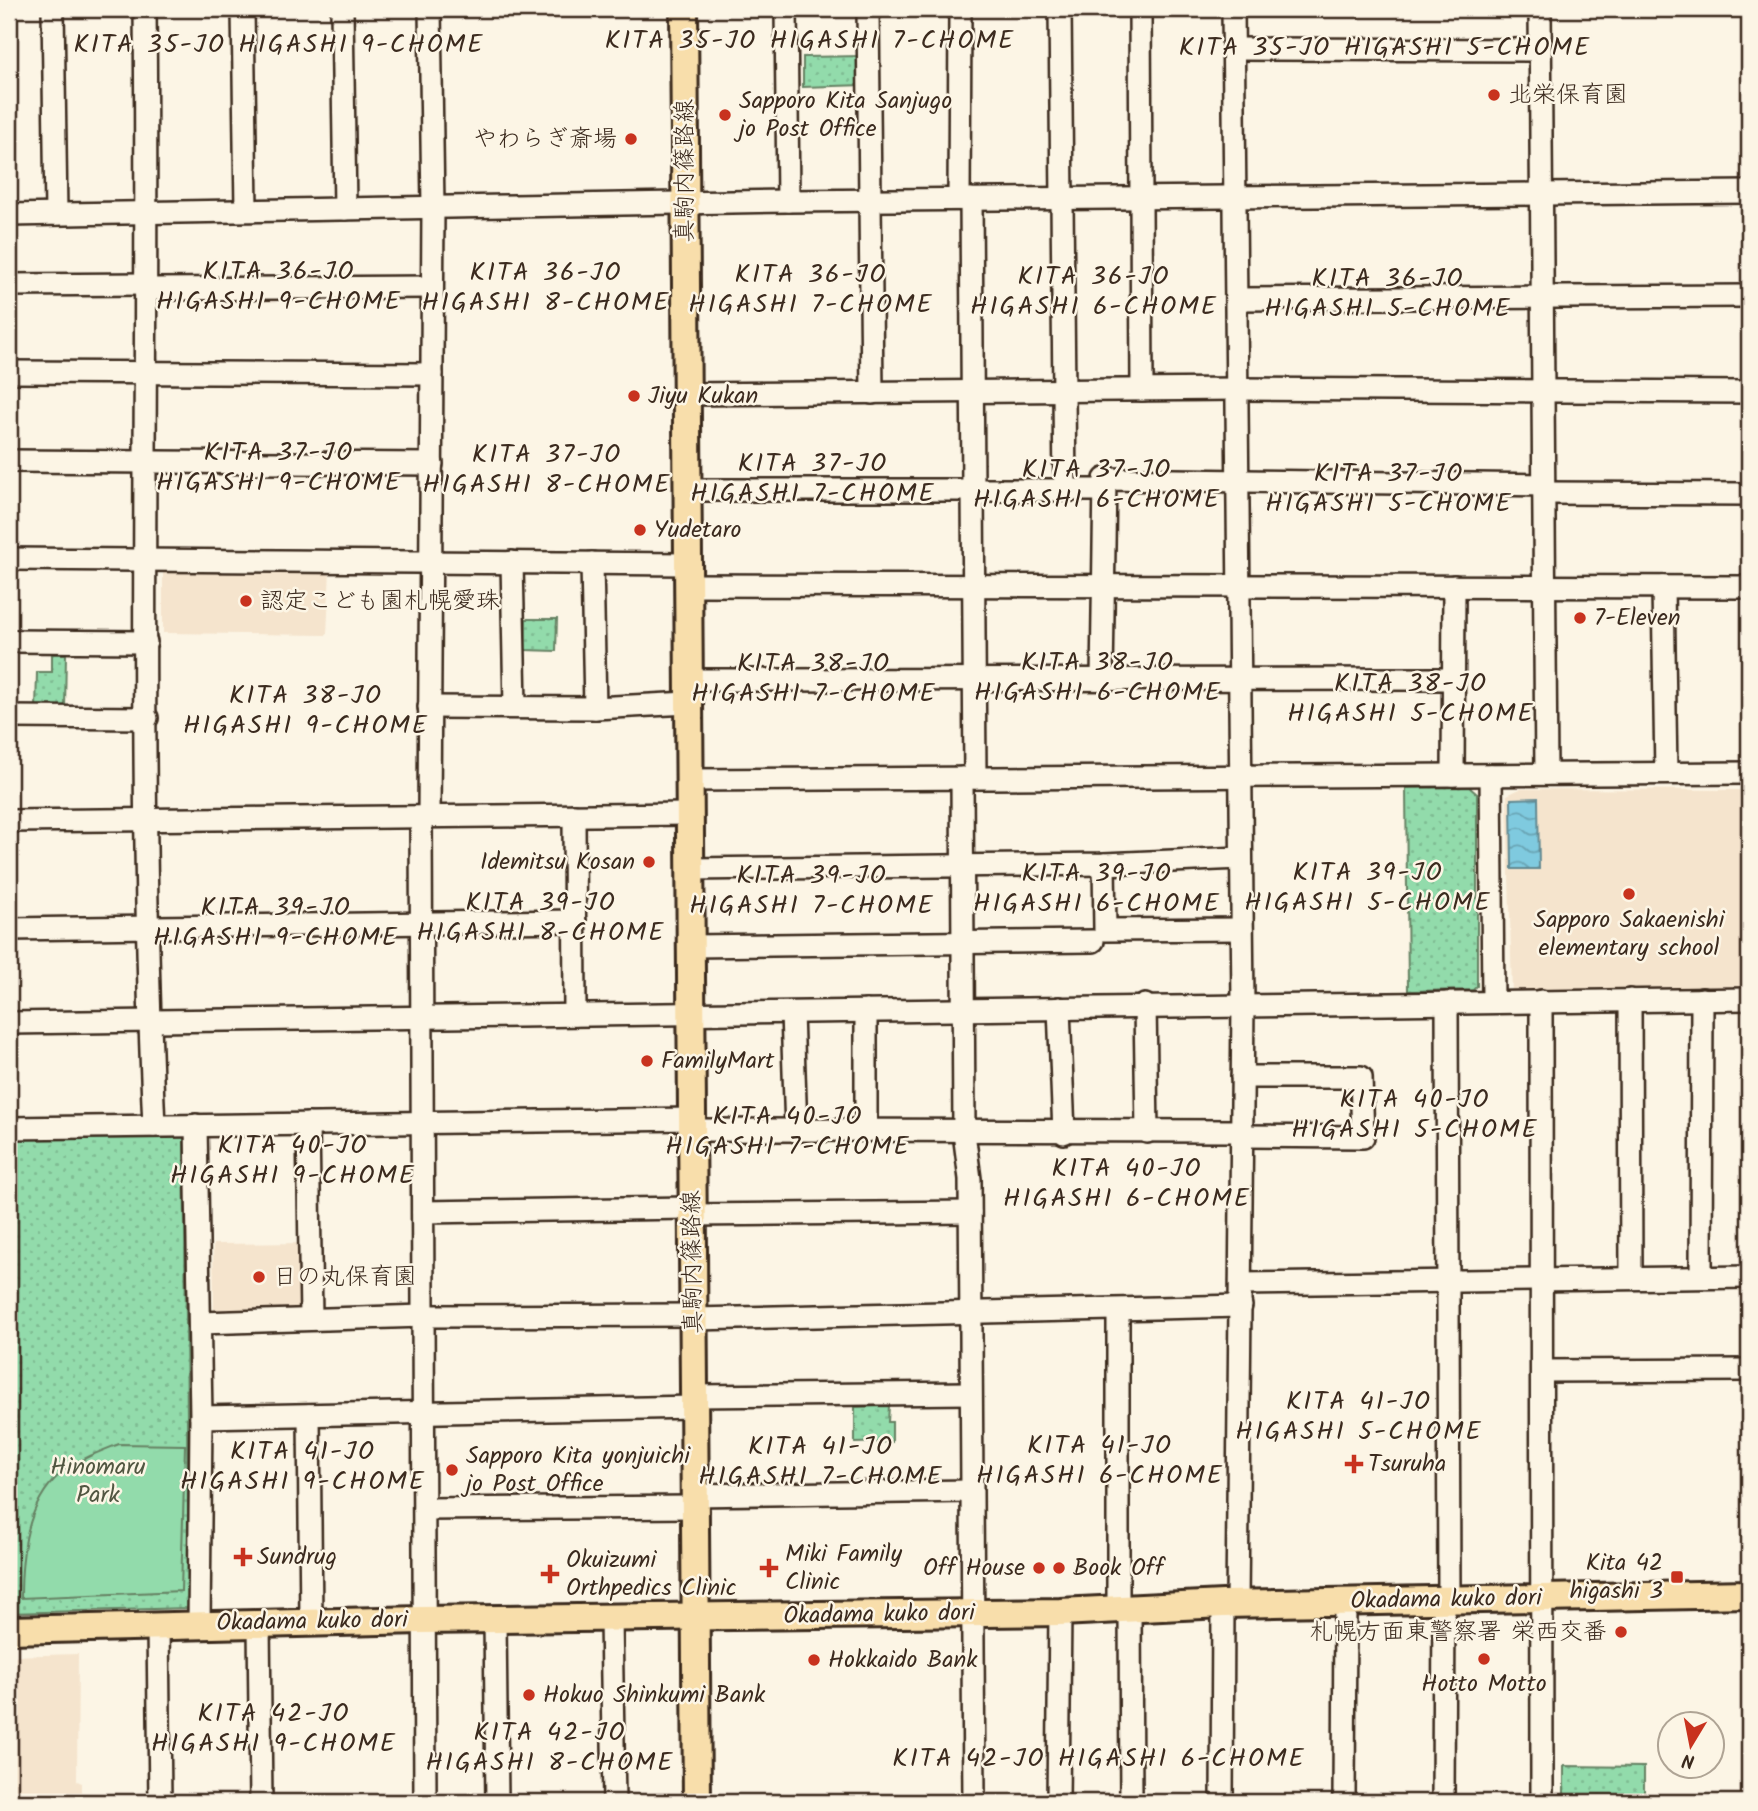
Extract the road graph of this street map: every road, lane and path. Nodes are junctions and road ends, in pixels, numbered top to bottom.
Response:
1 (53, 9) edge
2 (145, 9) edge
3 (243, 9) edge
4 (342, 9) edge
5 (430, 9) edge
6 (684, 9) edge
7 (786, 9) edge
8 (868, 9) edge
9 (960, 9) edge
10 (1060, 9) edge
11 (1140, 9) edge
12 (1233, 9) edge
13 (1539, 9) edge
14 (1234, 49) junction
15 (1540, 50) junction
16 (1749, 192) edge
17 (1542, 193) junction
18 (1236, 195) junction
19 (1140, 197) junction
20 (1063, 198) junction
21 (965, 199) junction
22 (869, 200) junction
23 (788, 201) junction
24 (685, 203) junction
25 (433, 207) junction
26 (345, 209) junction
27 (247, 210) junction
28 (147, 212) junction
29 (56, 214) junction
30 (9, 215) edge
31 (9, 285) edge
32 (432, 287) junction
33 (146, 288) junction
34 (1749, 296) edge
35 (1542, 297) junction
36 (1236, 299) junction
37 (9, 372) edge
38 (145, 373) junction
39 (432, 374) junction
40 (1238, 389) junction
41 (1142, 390) junction
42 (1064, 391) junction
43 (1543, 391) junction
44 (971, 392) junction
45 (1749, 392) edge
46 (872, 393) junction
47 (686, 394) junction
48 (9, 461) edge
49 (145, 462) junction
50 (432, 464) junction
51 (1239, 481) junction
52 (1544, 489) junction
53 (687, 491) junction
54 (974, 491) junction
55 (1065, 491) junction
56 (1104, 491) junction
57 (1749, 494) edge
58 (9, 559) edge
59 (145, 560) junction
60 (431, 561) junction
61 (512, 562) junction
62 (592, 563) junction
63 (687, 575) junction
64 (972, 584) junction
65 (1104, 585) junction
66 (1240, 585) junction
67 (1454, 586) junction
68 (1546, 587) junction
69 (1663, 587) junction
70 (1749, 587) edge
71 (9, 641) edge
72 (146, 642) junction
73 (1453, 678) junction
74 (1102, 679) junction
75 (975, 680) junction
76 (1240, 680) junction
77 (688, 691) junction
78 (429, 707) junction
79 (515, 708) junction
80 (595, 708) junction
81 (9, 717) edge
82 (147, 718) junction
83 (1749, 773) edge
84 (1546, 774) junction
85 (1666, 774) junction
86 (1453, 775) junction
87 (1491, 775) junction
88 (1240, 776) junction
89 (968, 778) junction
90 (689, 780) junction
91 (689, 814) junction
92 (574, 815) junction
93 (425, 818) junction
94 (9, 821) edge
95 (148, 821) junction
96 (1241, 858) junction
97 (1104, 864) junction
98 (962, 865) junction
99 (690, 869) junction
100 (575, 920) junction
101 (423, 921) junction
102 (150, 926) junction
103 (9, 929) edge
104 (1242, 929) junction
105 (1093, 941) dead end
106 (963, 942) junction
107 (692, 946) junction
108 (1702, 999) junction
109 (1749, 999) edge
110 (1630, 1000) junction
111 (1493, 1001) junction
112 (1541, 1001) junction
113 (1447, 1003) junction
114 (1243, 1004) junction
115 (1145, 1005) junction
116 (963, 1008) junction
117 (1059, 1008) junction
118 (866, 1011) junction
119 (792, 1013) junction
120 (693, 1014) junction
121 (576, 1015) junction
122 (422, 1017) junction
123 (149, 1021) junction
124 (9, 1023) edge
125 (1242, 1077) junction
126 (422, 1122) junction
127 (308, 1124) junction
128 (694, 1124) junction
129 (197, 1125) junction
130 (154, 1126) junction
131 (9, 1128) edge
132 (796, 1131) junction
133 (866, 1131) junction
134 (1147, 1132) junction
135 (964, 1133) junction
136 (1064, 1133) junction
137 (1241, 1134) junction
138 (691, 1211) junction
139 (423, 1212) junction
140 (970, 1212) junction
141 (1701, 1276) junction
142 (1631, 1277) junction
143 (1749, 1277) edge
144 (1543, 1278) junction
145 (1446, 1280) junction
146 (1241, 1283) junction
147 (1241, 1306) junction
148 (1118, 1310) junction
149 (970, 1312) junction
150 (424, 1316) junction
151 (694, 1317) junction
152 (311, 1319) junction
153 (200, 1322) junction
154 (1749, 1370) edge
155 (1542, 1371) junction
156 (970, 1393) junction
157 (694, 1401) junction
158 (424, 1412) junction
159 (309, 1415) junction
160 (201, 1417) junction
161 (971, 1491) junction
162 (694, 1501) junction
163 (424, 1509) junction
164 (1749, 1594) edge
165 (1543, 1598) junction
166 (1446, 1600) junction
167 (1345, 1602) junction
168 (1230, 1604) junction
169 (1124, 1611) junction
170 (1060, 1612) junction
171 (973, 1614) junction
172 (694, 1617) junction
173 (495, 1619) junction
174 (611, 1619) junction
175 (422, 1620) junction
176 (311, 1623) junction
177 (260, 1624) junction
178 (199, 1625) junction
179 (158, 1626) junction
180 (9, 1630) edge
181 (160, 1802) edge
182 (261, 1802) edge
183 (425, 1802) edge
184 (498, 1802) edge
185 (614, 1802) edge
186 (697, 1802) edge
187 (974, 1802) edge
188 (1058, 1802) edge
189 (1130, 1802) edge
190 (1222, 1802) edge
191 (1344, 1802) edge
192 (1443, 1802) edge
193 (1542, 1802) edge

1 - 29 street
2 - 28 street
3 - 27 street
4 - 26 street
5 - 25 street
6 - 24 main road, 真駒内篠路線
7 - 23 street
8 - 22 street
9 - 21 street
10 - 20 street
11 - 19 street
12 - 14 street
13 - 15 street
14 - 15 street
14 - 18 street
15 - 17 street
16 - 17 street
17 - 18 street
17 - 35 street
18 - 19 street
18 - 36 street
19 - 20 street
19 - 41 street
20 - 21 street
20 - 42 street
21 - 22 street
21 - 44 street
22 - 23 street
22 - 46 street
23 - 24 street
24 - 25 street
24 - 47 main road, 真駒内篠路線
25 - 26 street
25 - 32 street
26 - 27 street
27 - 28 street
28 - 29 street
28 - 33 street
29 - 30 street
31 - 33 street
32 - 33 street
32 - 39 street
33 - 38 street
34 - 35 street
35 - 36 street
35 - 43 street
36 - 40 street
37 - 38 street
38 - 39 street
38 - 49 street
39 - 50 street
40 - 41 street
40 - 43 street
40 - 51 street
41 - 42 street
42 - 44 street
42 - 55 street
43 - 45 street
43 - 52 street
44 - 46 street
44 - 54 street
46 - 47 street
47 - 53 main road, 真駒内篠路線
48 - 49 street
49 - 50 street
49 - 59 street
50 - 60 street
51 - 52 street
51 - 56 street
51 - 66 street
52 - 57 street
52 - 68 street
53 - 54 street
53 - 63 main road, 真駒内篠路線
54 - 55 street
54 - 64 street
55 - 56 street
56 - 65 street
58 - 59 street
59 - 60 street
59 - 72 street
60 - 61 street
60 - 78 street
61 - 62 street
61 - 79 street
62 - 63 street
62 - 80 street
63 - 64 street
63 - 77 main road, 真駒内篠路線
64 - 65 street
64 - 75 street
65 - 66 street
65 - 74 street
66 - 67 street
66 - 76 street
67 - 68 street
67 - 73 street
68 - 69 street
68 - 84 street
69 - 70 street
69 - 85 street
71 - 72 street
72 - 82 street
73 - 76 street
73 - 86 street
74 - 75 street
74 - 76 street
75 - 77 street
75 - 89 street
76 - 88 street
77 - 80 street
77 - 90 main road, 真駒内篠路線
78 - 79 street
78 - 93 street
79 - 80 street
81 - 82 street
82 - 95 street
83 - 85 street
84 - 85 street
84 - 87 street
86 - 87 street
86 - 88 street
87 - 111 street
88 - 89 street
88 - 96 street
89 - 90 street
89 - 98 street
90 - 91 main road, 真駒内篠路線
91 - 92 street
91 - 99 main road, 真駒内篠路線
92 - 93 street
92 - 100 street
93 - 95 street
93 - 101 street
94 - 95 street
95 - 102 street
96 - 97 street
96 - 104 street
97 - 98 street
97 - 104 street
98 - 99 street
98 - 106 street
99 - 107 main road, 真駒内篠路線
100 - 101 street
100 - 121 street
101 - 102 street
101 - 122 street
102 - 103 street
102 - 123 street
104 - 114 street
105 - 106 street
106 - 107 street
106 - 116 street
107 - 120 main road, 真駒内篠路線
108 - 109 street
108 - 110 street
108 - 141 street
110 - 112 street
110 - 142 street
111 - 112 street
111 - 113 street
112 - 144 street
113 - 114 street
113 - 145 street
114 - 115 street
114 - 125 street
115 - 117 street
115 - 134 street
116 - 117 street
116 - 118 street
116 - 135 street
117 - 136 street
118 - 119 street
118 - 133 street
119 - 120 street
119 - 132 street
120 - 121 street
120 - 128 main road, 真駒内篠路線
121 - 122 street
122 - 123 street
122 - 126 street
123 - 124 street
123 - 130 street
125 - 137 street
125 - 137 street
126 - 127 street
126 - 128 street
126 - 139 street
127 - 129 street
127 - 152 street
128 - 132 street
128 - 138 main road, 真駒内篠路線
129 - 130 street
129 - 153 street
130 - 131 street
132 - 133 street
133 - 135 street
134 - 136 street
134 - 137 street
135 - 136 street
135 - 140 street
137 - 146 street
138 - 139 street
138 - 140 street
138 - 151 main road, 真駒内篠路線
139 - 150 street
140 - 149 street
141 - 142 street
141 - 143 street
142 - 144 street
144 - 145 street
144 - 155 street
145 - 146 street
145 - 166 street
146 - 147 street
147 - 148 street
147 - 168 street
148 - 149 street
148 - 169 street
149 - 151 street
149 - 156 street
150 - 151 street
150 - 152 street
150 - 158 street
151 - 157 main road, 真駒内篠路線
152 - 153 street
153 - 160 street
154 - 155 street
155 - 165 street
156 - 157 street
156 - 161 street
157 - 158 street
157 - 162 main road, 真駒内篠路線
158 - 159 street
158 - 163 street
159 - 160 street
159 - 176 street
160 - 178 street
161 - 162 street
161 - 171 street
162 - 163 street
162 - 172 main road, 真駒内篠路線
163 - 175 street
164 - 165 main road, Okadama kuko dori
165 - 166 main road, Okadama kuko dori
165 - 193 street
166 - 167 main road, Okadama kuko dori
166 - 192 street
167 - 168 main road, Okadama kuko dori
167 - 191 street
168 - 169 main road, Okadama kuko dori
168 - 190 street
169 - 170 main road, Okadama kuko dori
169 - 189 street
170 - 171 main road, Okadama kuko dori
170 - 188 street
171 - 172 main road, Okadama kuko dori
171 - 187 street
172 - 174 main road, Okadama kuko dori
172 - 186 main road, 真駒内篠路線
173 - 174 main road, Okadama kuko dori
173 - 175 main road, Okadama kuko dori
173 - 184 street
174 - 185 street
175 - 176 main road, Okadama kuko dori
175 - 183 street
176 - 177 main road, Okadama kuko dori
177 - 178 main road, Okadama kuko dori
177 - 182 street
178 - 179 main road, Okadama kuko dori
179 - 180 main road, Okadama kuko dori
179 - 181 street

